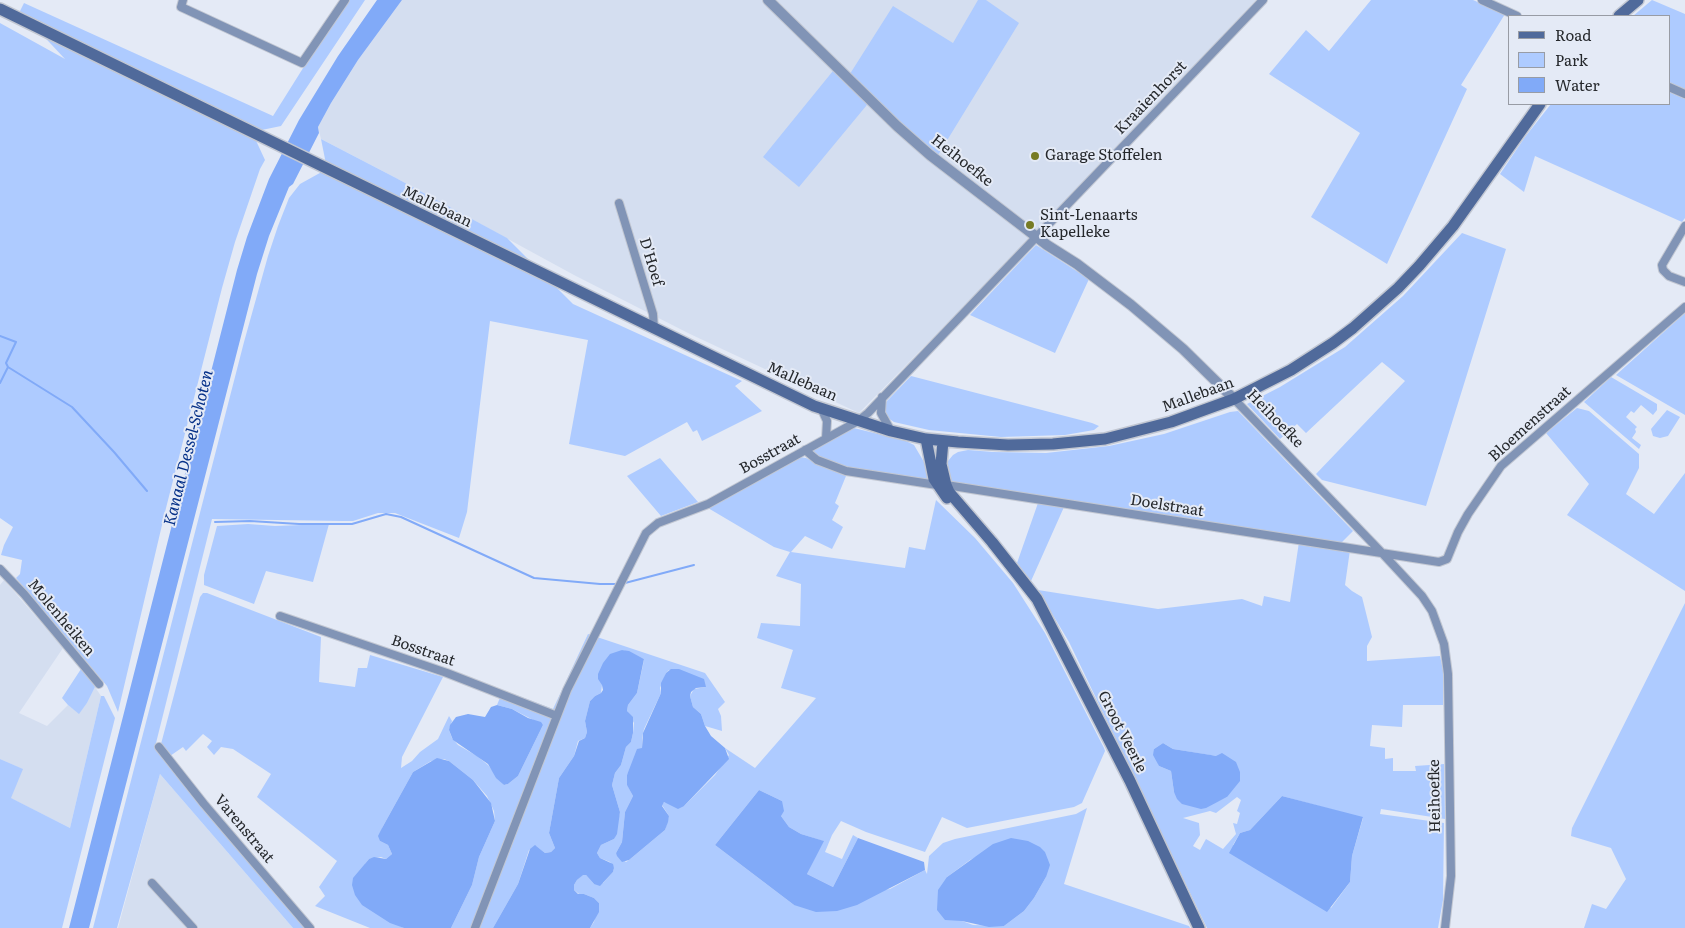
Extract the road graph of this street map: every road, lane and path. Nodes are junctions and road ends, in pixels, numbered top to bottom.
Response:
1 (345, 0) edge
2 (768, 0) edge
3 (1263, 0) edge
4 (1482, 0) edge
5 (1638, 0) edge
6 (182, 4) edge
7 (0, 9) edge
8 (1515, 15) edge
9 (1620, 15) edge
10 (1670, 86) edge
11 (1685, 94) edge
12 (1539, 105) edge
13 (619, 203) dead end
14 (1685, 226) edge
15 (1038, 237) junction
16 (1685, 282) edge
17 (1685, 307) edge
18 (654, 329) junction
19 (882, 397) junction
20 (1234, 399) junction
21 (822, 410) junction
22 (858, 422) junction
23 (891, 431) junction
24 (826, 438) junction
25 (926, 439) junction
26 (943, 441) junction
27 (805, 450) junction
28 (941, 485) junction
29 (1383, 554) junction
30 (0, 570) edge
31 (280, 616) dead end
32 (100, 684) dead end
33 (557, 716) junction
34 (158, 747) dead end
35 (152, 883) dead end
36 (193, 928) edge
37 (310, 928) edge
38 (474, 928) edge
39 (1199, 928) edge
40 (1445, 928) edge

1 - 6 street
2 - 15 street, Heihoefke
3 - 15 street, Kraaienhorst
4 - 8 street
5 - 9 main road
7 - 18 main road, Mallebaan
10 - 11 street
12 - 20 main road, Mallebaan
13 - 18 street, D'Hoef
14 - 16 street
15 - 19 street, Bosstraat
15 - 20 street, Heihoefke
17 - 29 street, Bloemenstraat
18 - 21 main road, Mallebaan
19 - 22 street, Bosstraat
19 - 23 street
20 - 26 main road, Mallebaan
20 - 29 street, Heihoefke
21 - 22 main road, Mallebaan
21 - 24 street
22 - 23 main road, Mallebaan
22 - 24 street, Bosstraat
23 - 25 main road, Mallebaan
24 - 27 street, Bosstraat
25 - 26 main road, Mallebaan
25 - 28 main road, Groot Veerle
26 - 28 main road, Groot Veerle
27 - 28 street, Doelstraat
27 - 33 street, Bosstraat
28 - 29 street, Doelstraat
28 - 39 main road, Groot Veerle
29 - 40 street, Heihoefke
30 - 32 street, Molenheiken
31 - 33 street, Bosstraat
33 - 38 street, Bosstraat
34 - 37 street, Varenstraat
35 - 36 street

